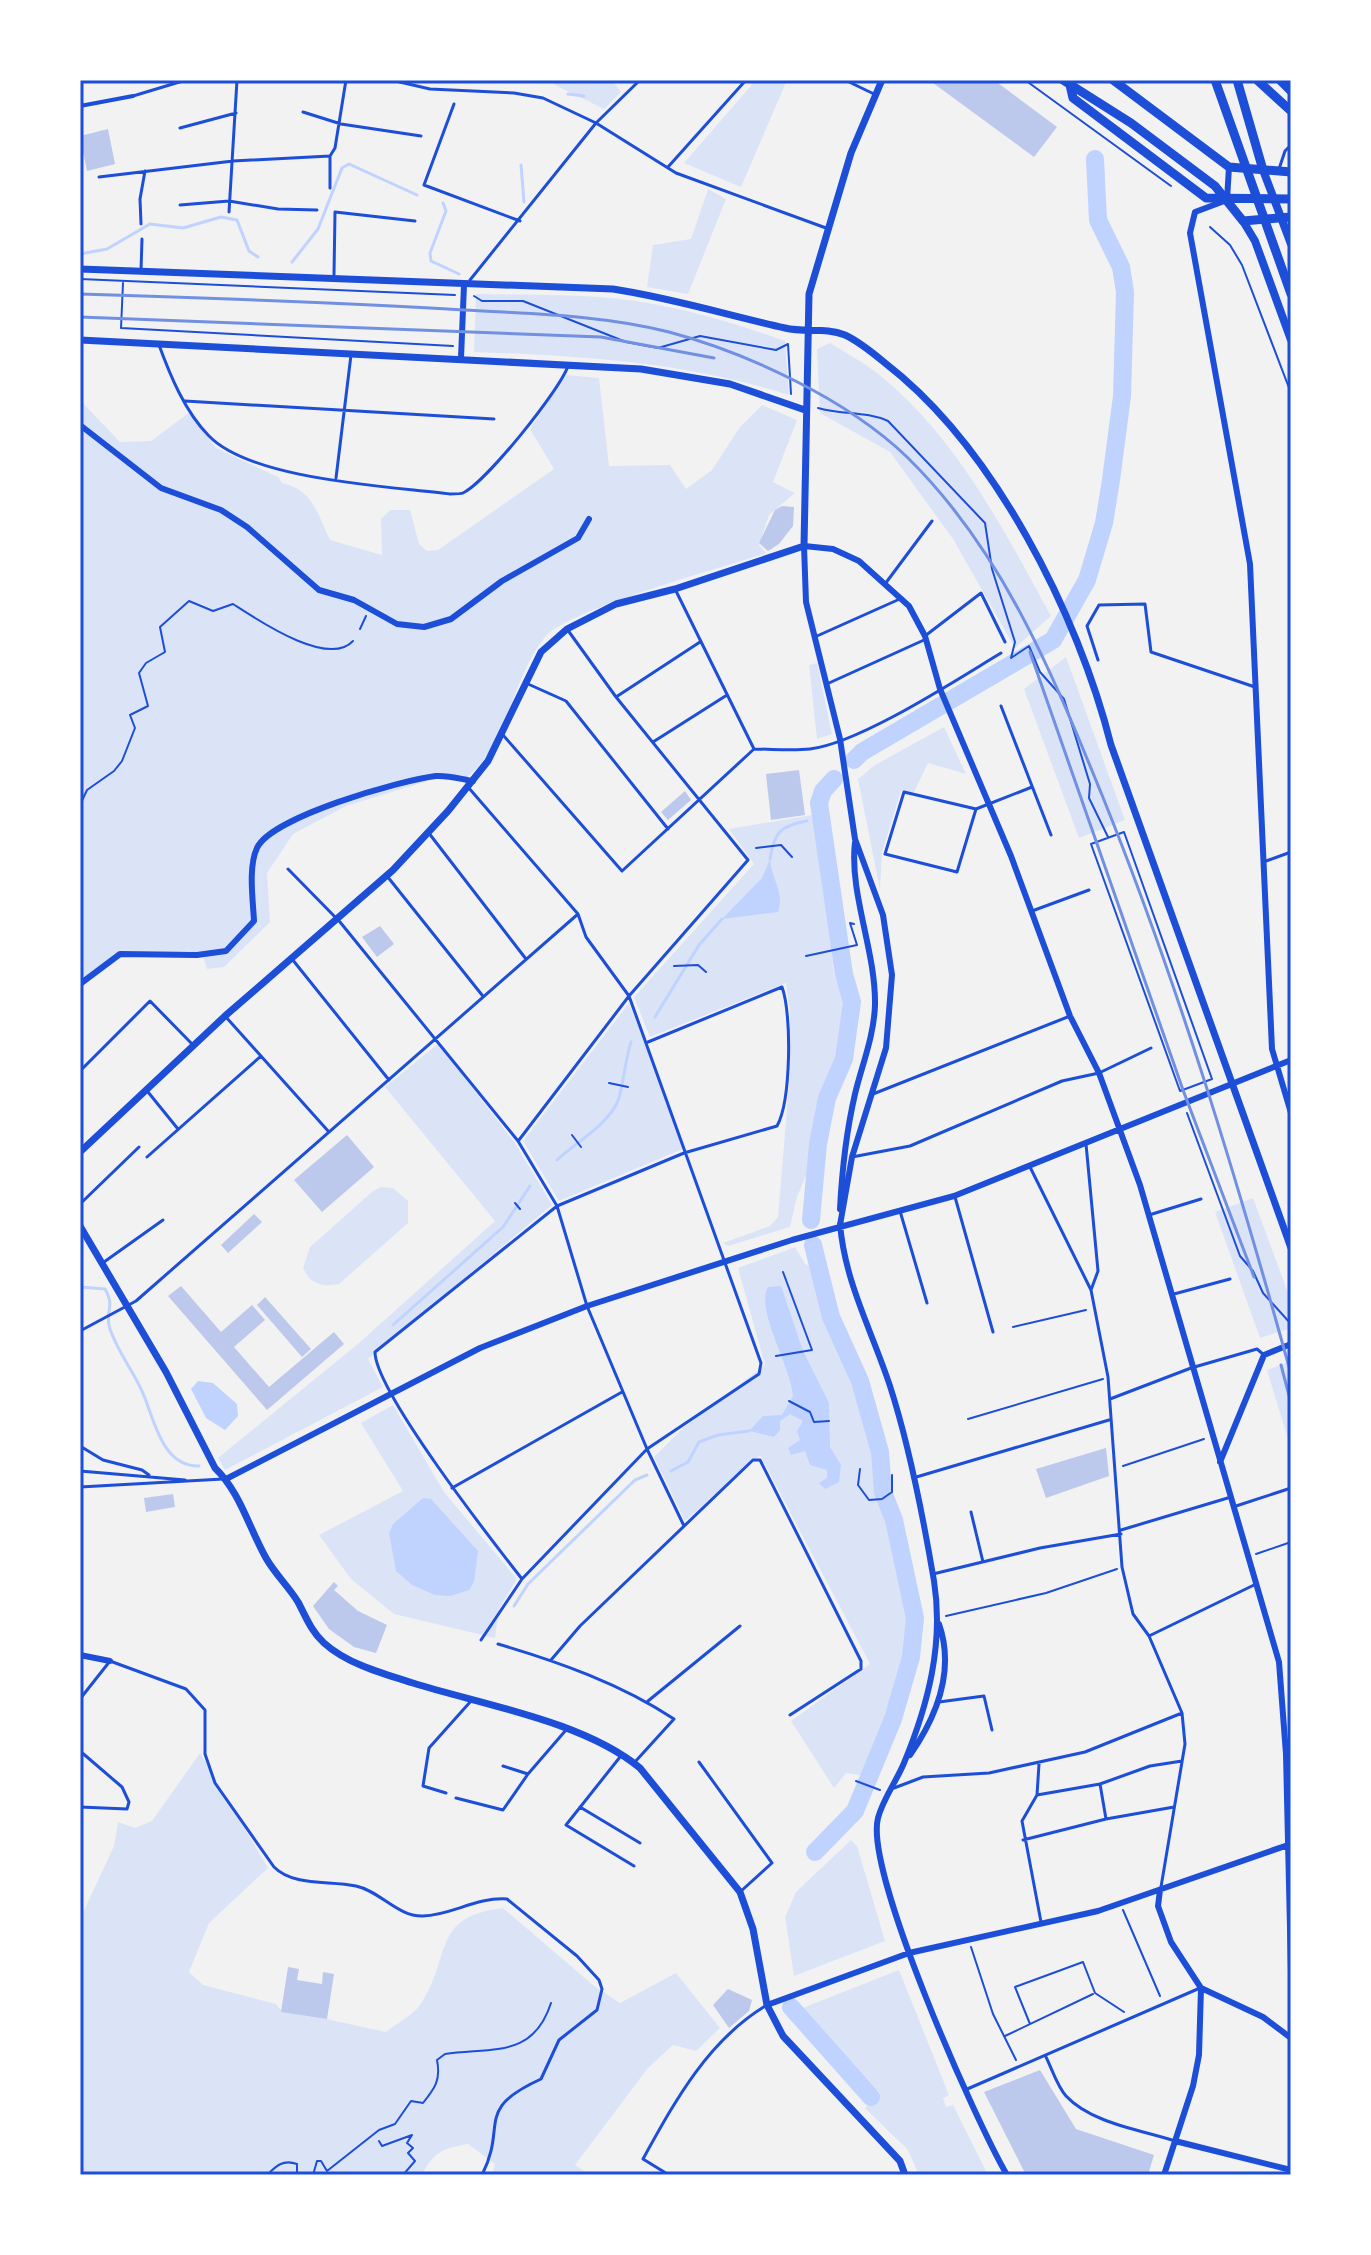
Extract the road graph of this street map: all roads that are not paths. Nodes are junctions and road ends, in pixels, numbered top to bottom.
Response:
1 (186, 80) edge
2 (237, 80) edge
3 (346, 80) edge
4 (391, 80) edge
5 (640, 80) edge
6 (746, 80) edge
7 (845, 80) edge
8 (882, 80) edge
9 (1113, 80) edge
10 (1215, 80) edge
11 (1237, 80) edge
12 (1257, 80) edge
13 (1280, 80) edge
14 (1067, 82) edge
15 (1291, 91) edge
16 (874, 95) junction
17 (133, 96) joint
18 (454, 104) dead end
19 (80, 106) edge
20 (1291, 111) edge
21 (303, 112) dead end
22 (236, 113) junction
23 (596, 123) junction
24 (341, 124) junction
25 (180, 128) dead end
26 (421, 136) dead end
27 (1291, 145) edge
28 (330, 156) junction
29 (233, 161) junction
30 (668, 167) junction
31 (1229, 167) junction
32 (1263, 170) junction
33 (145, 171) junction
34 (1278, 172) junction
35 (1291, 172) edge
36 (99, 177) dead end
37 (330, 188) dead end
38 (1291, 199) edge
39 (1227, 200) junction
40 (1275, 200) junction
41 (229, 201) junction
42 (180, 205) dead end
43 (317, 210) dead end
44 (229, 212) dead end
45 (1286, 217) edge
46 (415, 221) dead end
47 (520, 221) junction
48 (1243, 221) junction
49 (141, 224) dead end
50 (826, 228) junction
51 (142, 239) dead end
52 (1291, 244) edge
53 (80, 269) edge
54 (141, 271) junction
55 (333, 279) junction
56 (464, 285) junction
57 (1291, 294) edge
58 (807, 330) junction
59 (80, 340) edge
60 (1291, 340) edge
61 (159, 345) junction
62 (351, 353) junction
63 (461, 358) junction
64 (569, 363) junction
65 (185, 401) junction
66 (805, 410) junction
67 (344, 411) junction
68 (494, 419) dead end
69 (80, 425) edge
70 (336, 478) junction
71 (589, 519) dead end
72 (932, 521) dead end
73 (804, 546) junction
74 (885, 584) junction
75 (675, 589) junction
76 (903, 598) junction
77 (567, 629) junction
78 (814, 637) junction
79 (926, 638) junction
80 (701, 642) junction
81 (1005, 642) dead end
82 (1001, 653) dead end
83 (1098, 660) dead end
84 (525, 682) junction
85 (825, 685) junction
86 (1255, 687) junction
87 (940, 689) junction
88 (727, 695) junction
89 (616, 697) junction
90 (1001, 706) dead end
91 (503, 735) junction
92 (840, 739) junction
93 (653, 742) junction
94 (754, 749) junction
95 (470, 784) junction
96 (1032, 787) junction
97 (699, 799) junction
98 (989, 804) junction
99 (976, 809) junction
100 (668, 829) junction
101 (428, 832) junction
102 (1051, 835) dead end
103 (855, 839) junction
104 (1291, 852) edge
105 (1263, 862) junction
106 (288, 869) dead end
107 (387, 876) junction
108 (1089, 890) dead end
109 (1032, 911) junction
110 (578, 914) junction
111 (337, 919) junction
112 (292, 959) junction
113 (527, 959) junction
114 (80, 984) edge
115 (483, 996) junction
116 (629, 996) junction
117 (225, 1016) junction
118 (1070, 1016) junction
119 (438, 1038) junction
120 (648, 1042) junction
121 (193, 1045) junction
122 (1151, 1048) dead end
123 (263, 1055) junction
124 (1291, 1060) edge
125 (1278, 1065) junction
126 (80, 1071) edge
127 (1099, 1073) junction
128 (389, 1080) junction
129 (1233, 1083) junction
130 (146, 1089) junction
131 (872, 1094) junction
132 (1291, 1113) edge
133 (178, 1129) junction
134 (1121, 1130) junction
135 (329, 1132) junction
136 (518, 1141) junction
137 (1086, 1143) junction
138 (139, 1147) dead end
139 (80, 1152) edge
140 (684, 1153) junction
141 (147, 1157) dead end
142 (852, 1157) junction
143 (1030, 1167) junction
144 (954, 1196) junction
145 (1201, 1199) dead end
146 (80, 1204) edge
147 (557, 1206) junction
148 (900, 1211) junction
149 (1149, 1215) junction
150 (163, 1220) dead end
151 (840, 1225) junction
152 (80, 1226) edge
153 (1291, 1248) edge
154 (724, 1263) junction
155 (102, 1264) junction
156 (1230, 1279) dead end
157 (1091, 1290) junction
158 (1170, 1295) junction
159 (927, 1303) dead end
160 (127, 1306) junction
161 (587, 1306) junction
162 (80, 1331) edge
163 (993, 1332) dead end
164 (1291, 1344) edge
165 (1264, 1355) junction
166 (1191, 1368) junction
167 (622, 1392) junction
168 (393, 1393) junction
169 (1109, 1400) junction
170 (1109, 1420) junction
171 (80, 1446) edge
172 (647, 1449) junction
173 (1220, 1462) junction
174 (80, 1471) edge
175 (151, 1477) junction
176 (913, 1478) junction
177 (226, 1479) junction
178 (192, 1480) junction
179 (80, 1487) edge
180 (452, 1488) junction
181 (1291, 1488) edge
182 (1231, 1497) junction
183 (1233, 1507) junction
184 (971, 1512) dead end
185 (684, 1526) junction
186 (1121, 1532) junction
187 (983, 1562) junction
188 (932, 1574) junction
189 (522, 1579) junction
190 (1255, 1584) junction
191 (937, 1618) junction
192 (740, 1626) dead end
193 (1149, 1636) junction
194 (481, 1640) dead end
195 (498, 1644) dead end
196 (80, 1655) edge
197 (551, 1660) junction
198 (110, 1661) junction
199 (80, 1699) edge
200 (471, 1701) junction
201 (648, 1701) junction
202 (939, 1702) junction
203 (1182, 1713) junction
204 (790, 1715) dead end
205 (566, 1730) junction
206 (992, 1730) dead end
207 (80, 1751) edge
208 (622, 1754) junction
209 (1182, 1761) junction
210 (699, 1762) dead end
211 (1039, 1762) junction
212 (634, 1763) junction
213 (903, 1765) junction
214 (503, 1766) dead end
215 (528, 1774) junction
216 (1100, 1784) junction
217 (891, 1790) junction
218 (446, 1793) dead end
219 (1037, 1795) junction
220 (456, 1798) dead end
221 (80, 1807) edge
222 (580, 1807) junction
223 (1174, 1807) junction
224 (1106, 1819) junction
225 (1023, 1840) junction
226 (640, 1843) dead end
227 (1290, 1844) edge
228 (634, 1866) dead end
229 (1290, 1867) edge
230 (1160, 1890) junction
231 (740, 1892) junction
232 (1041, 1922) junction
233 (909, 1953) junction
234 (1291, 1971) edge
235 (1201, 1988) junction
236 (767, 2005) junction
237 (1291, 2038) edge
238 (1046, 2057) junction
239 (965, 2090) junction
240 (1175, 2141) junction
241 (1291, 2170) edge
242 (482, 2175) edge
243 (669, 2175) edge
244 (905, 2175) edge
245 (1007, 2175) edge
246 (1164, 2175) edge

1 - 17 lane
2 - 22 lane
3 - 24 lane
4 - 23 lane
5 - 23 lane
6 - 30 lane
7 - 16 lane
8 - 16 street
9 - 31 main road
10 - 57 main road
11 - 32 main road
12 - 20 main road
13 - 15 main road
14 - 39 main road
14 - 39 main road
16 - 50 street
17 - 19 street
18 - 47 lane
21 - 24 lane
22 - 25 lane
22 - 29 lane
23 - 30 lane
23 - 47 lane
24 - 26 lane
24 - 28 lane
27 - 34 lane
28 - 29 lane
28 - 37 lane
29 - 33 lane
29 - 41 lane
30 - 50 lane
31 - 32 main road
31 - 39 street
32 - 34 main road
32 - 40 main road
33 - 36 lane
33 - 49 lane
34 - 35 main road
38 - 40 main road
39 - 40 main road
39 - 48 main road
39 - 86 street
40 - 45 main road
41 - 42 lane
41 - 43 lane
41 - 44 lane
45 - 48 main road
45 - 52 main road
46 - 55 lane
47 - 56 lane
48 - 60 main road
50 - 58 street
51 - 54 lane
53 - 54 street
54 - 55 street
55 - 56 street
56 - 58 street
56 - 63 street
58 - 66 street
58 - 129 street
59 - 61 street
61 - 62 street
61 - 65 lane
62 - 63 street
62 - 67 lane
63 - 64 street
64 - 66 street
64 - 70 lane
65 - 67 lane
65 - 70 lane
66 - 73 street
67 - 68 lane
67 - 70 lane
69 - 71 street
72 - 74 lane
73 - 74 street
73 - 75 street
73 - 78 street
74 - 76 street
75 - 77 street
75 - 80 lane
76 - 78 lane
76 - 79 street
77 - 84 street
77 - 89 lane
78 - 85 street
79 - 81 lane
79 - 85 lane
79 - 87 street
80 - 88 lane
80 - 89 lane
82 - 87 lane
83 - 86 lane
84 - 91 street
84 - 100 lane
85 - 92 street
86 - 105 street
87 - 92 lane
87 - 98 street
88 - 93 lane
88 - 94 lane
89 - 93 lane
90 - 96 lane
91 - 95 street
91 - 100 lane
92 - 94 lane
92 - 103 street
93 - 97 lane
94 - 97 lane
95 - 101 street
95 - 110 lane
95 - 114 street
96 - 98 lane
96 - 102 lane
97 - 100 lane
97 - 116 lane
98 - 99 lane
98 - 109 street
99 - 99 lane
101 - 107 street
101 - 113 lane
103 - 131 street
103 - 151 street
104 - 105 lane
105 - 125 street
106 - 111 lane
107 - 111 street
107 - 115 lane
108 - 109 lane
109 - 118 street
110 - 113 lane
110 - 116 lane
111 - 112 street
111 - 119 lane
112 - 117 street
112 - 128 lane
113 - 115 lane
115 - 119 lane
116 - 120 lane
116 - 136 lane
117 - 121 street
117 - 123 lane
118 - 127 street
118 - 131 lane
119 - 128 lane
119 - 136 lane
120 - 140 lane
120 - 140 lane
121 - 126 lane
121 - 130 street
122 - 127 lane
123 - 133 lane
123 - 135 lane
124 - 125 street
125 - 129 street
125 - 132 street
127 - 134 street
127 - 142 lane
128 - 135 lane
129 - 134 street
129 - 153 street
130 - 133 lane
130 - 139 street
131 - 142 street
133 - 141 lane
134 - 137 street
134 - 149 street
135 - 160 lane
136 - 147 lane
137 - 143 street
137 - 157 lane
138 - 146 lane
140 - 147 lane
140 - 154 lane
142 - 151 street
143 - 144 street
143 - 157 lane
144 - 148 street
144 - 163 lane
145 - 149 lane
147 - 161 lane
147 - 168 lane
148 - 151 street
148 - 159 lane
149 - 158 street
150 - 155 lane
151 - 154 street
151 - 176 street
152 - 155 street
154 - 161 street
154 - 172 lane
155 - 160 street
156 - 158 lane
157 - 169 lane
158 - 166 street
160 - 162 lane
160 - 177 street
161 - 167 lane
161 - 168 street
164 - 165 street
165 - 166 lane
165 - 173 street
166 - 169 lane
166 - 173 street
167 - 172 lane
167 - 180 lane
168 - 177 street
168 - 180 lane
169 - 170 lane
170 - 176 lane
170 - 186 lane
171 - 175 lane
172 - 185 lane
172 - 189 lane
173 - 182 street
174 - 175 lane
175 - 178 lane
176 - 188 street
177 - 178 lane
177 - 200 street
178 - 179 lane
180 - 189 lane
181 - 183 lane
182 - 183 street
182 - 186 lane
183 - 190 street
184 - 187 lane
185 - 197 lane
185 - 204 lane
186 - 187 lane
186 - 193 lane
187 - 188 lane
188 - 191 street
189 - 194 lane
190 - 193 lane
190 - 227 street
191 - 202 street
191 - 213 street
192 - 201 lane
193 - 203 lane
195 - 197 lane
196 - 198 street
197 - 201 lane
198 - 199 lane
198 - 242 lane
200 - 205 street
200 - 218 lane
201 - 212 lane
202 - 206 lane
202 - 213 street
203 - 209 lane
203 - 211 lane
205 - 208 street
205 - 215 lane
207 - 221 lane
208 - 212 street
208 - 222 lane
209 - 216 lane
209 - 223 lane
210 - 231 lane
211 - 217 lane
211 - 219 lane
212 - 231 street
213 - 217 street
214 - 215 lane
215 - 220 lane
216 - 219 lane
216 - 224 lane
217 - 233 street
219 - 225 lane
222 - 226 lane
222 - 228 lane
223 - 224 lane
223 - 230 lane
224 - 225 lane
225 - 232 lane
227 - 229 street
227 - 230 street
229 - 234 street
230 - 232 street
230 - 235 street
231 - 236 street
232 - 233 street
233 - 236 street
233 - 239 street
235 - 237 street
235 - 238 lane
235 - 240 street
236 - 243 lane
236 - 244 street
238 - 239 lane
238 - 240 lane
239 - 245 street
240 - 241 street
240 - 246 street

